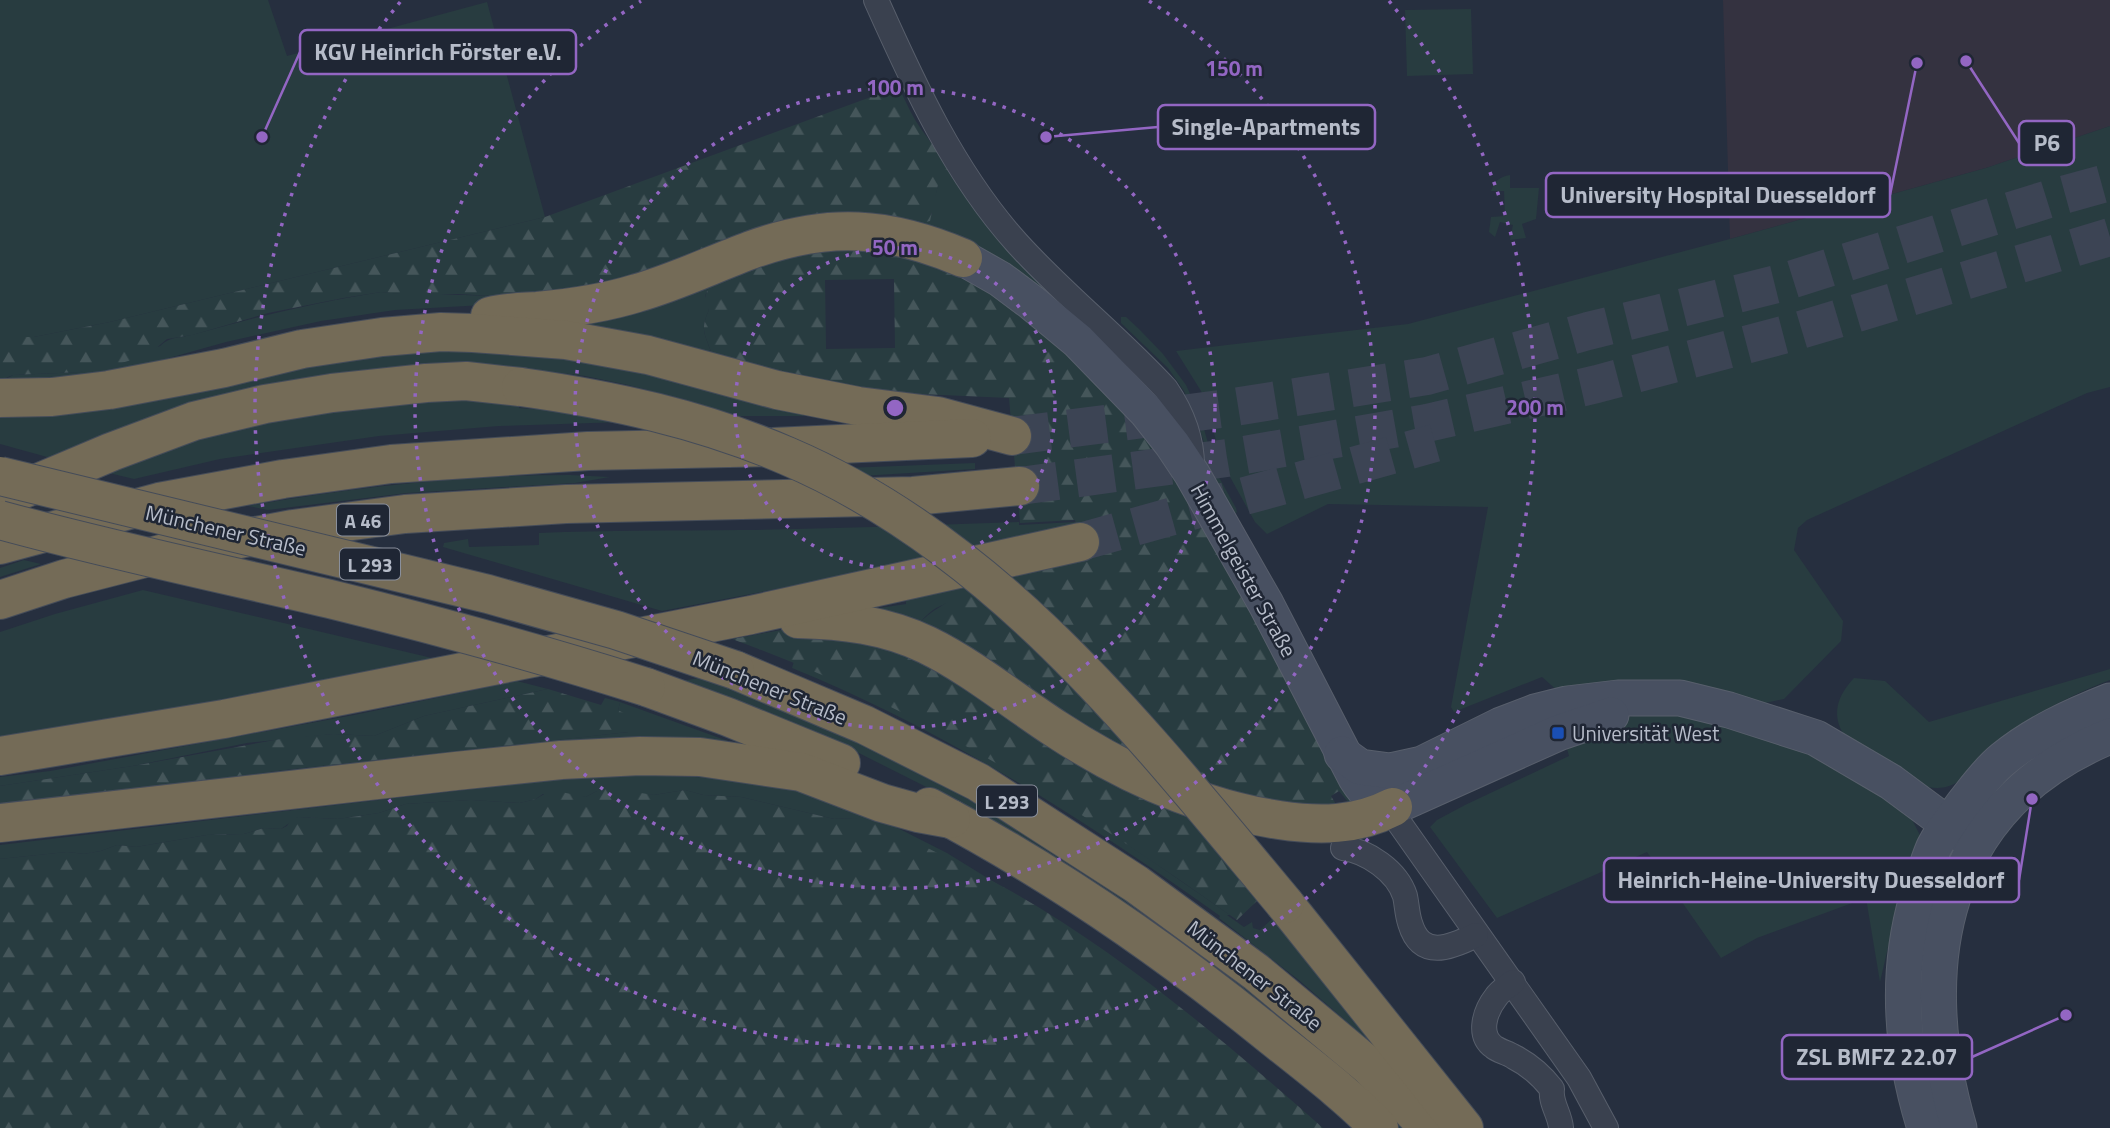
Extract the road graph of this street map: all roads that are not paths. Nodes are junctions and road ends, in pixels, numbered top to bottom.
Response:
1 (876, 0) edge
2 (963, 258) joint
3 (441, 332) junction
4 (0, 398) edge
5 (1192, 474) junction
6 (0, 476) edge
7 (1020, 486) tunnel mouth
8 (0, 499) edge
9 (0, 520) edge
10 (1080, 542) tunnel mouth
11 (0, 545) edge
12 (0, 600) edge
13 (751, 615) junction
14 (2110, 701) edge
15 (1729, 710) junction
16 (2110, 736) edge
17 (1342, 754) junction
18 (0, 756) edge
19 (1410, 767) junction
20 (1393, 807) junction
21 (951, 819) junction
22 (0, 823) edge
23 (1947, 826) junction
24 (1976, 845) junction
25 (1343, 848) dead end
26 (1476, 936) junction
27 (1513, 982) junction
28 (1579, 1078) junction
29 (1552, 1089) junction
30 (1560, 1121) edge
31 (1602, 1121) edge
32 (1379, 1128) edge
33 (1429, 1128) edge
34 (1464, 1128) edge
35 (1925, 1128) edge
36 (1959, 1128) edge

1 - 5 street, Himmelgeister Straße
2 - 3 highway
2 - 5 street
3 - 4 highway
3 - 11 highway
5 - 17 street, Himmelgeister Straße
6 - 33 highway, Münchener Straße / L 293, bridge
7 - 12 highway, A 46
8 - 34 highway, bridge
9 - 21 highway, Münchener Straße / L 293, bridge
10 - 13 highway
13 - 18 highway
13 - 20 highway
14 - 23 street
15 - 19 street
15 - 20 street
15 - 23 street
16 - 24 street
17 - 19 street
17 - 20 street, Himmelgeister Straße
19 - 20 street
20 - 26 street
21 - 22 highway
21 - 32 highway, Münchener Straße / L 293
23 - 24 street
23 - 35 street
24 - 36 street
25 - 26 street
26 - 27 street
27 - 28 street
27 - 29 street
28 - 29 street
28 - 31 street
29 - 30 street
30 - 31 street

